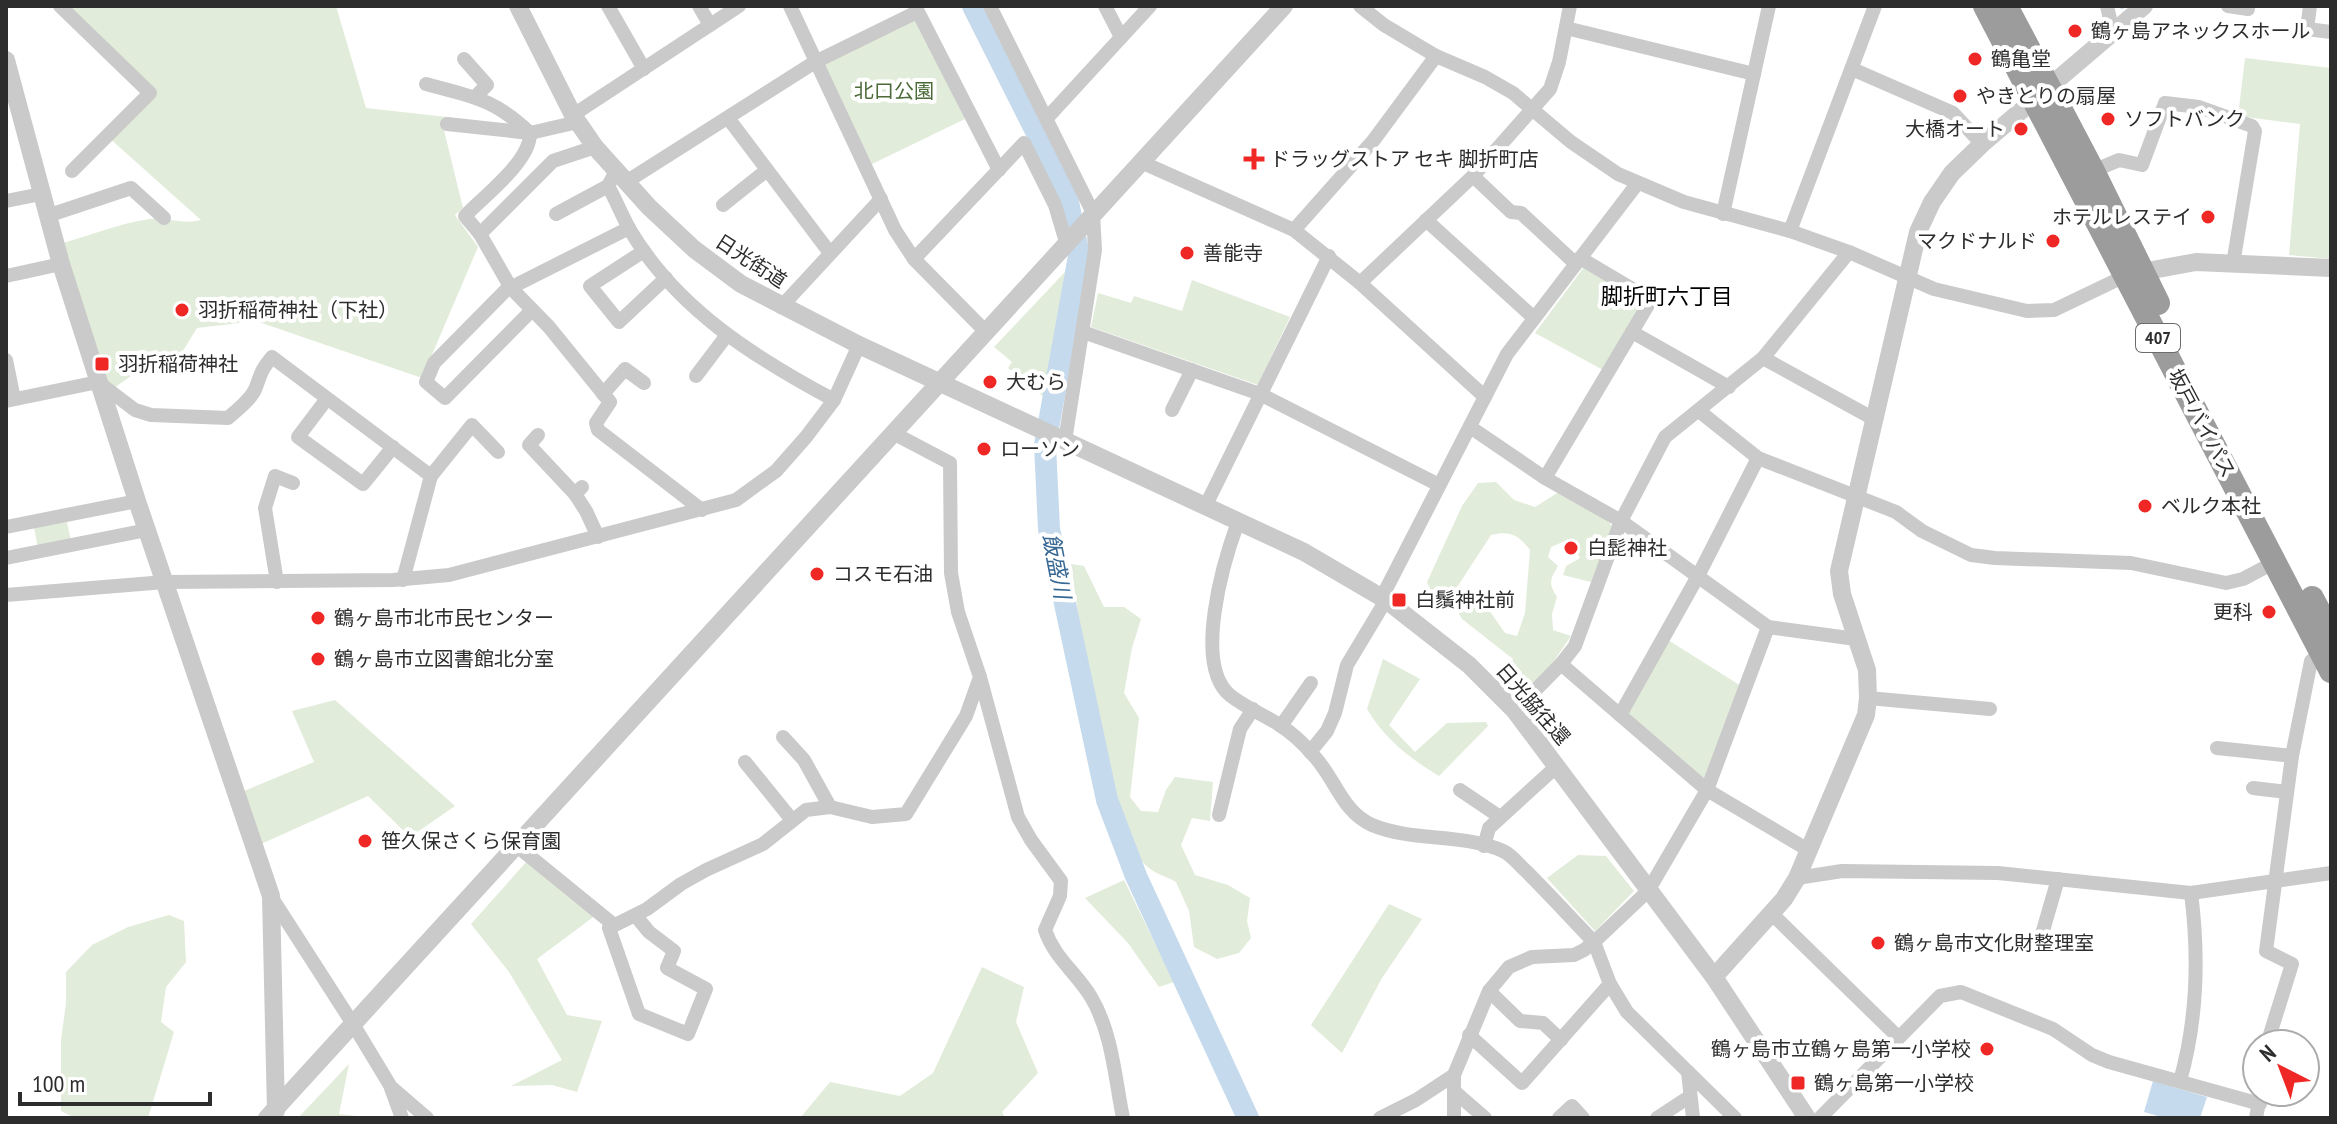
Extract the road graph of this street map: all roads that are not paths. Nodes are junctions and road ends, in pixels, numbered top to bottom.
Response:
1 (60, 6) edge
2 (518, 6) edge
3 (608, 6) edge
4 (699, 6) edge
5 (739, 6) edge
6 (790, 6) edge
7 (990, 6) edge
8 (1105, 6) edge
9 (1150, 6) edge
10 (1284, 6) edge
11 (1360, 6) edge
12 (1570, 6) edge
13 (1769, 6) edge
14 (1875, 6) edge
15 (1985, 6) edge
16 (2006, 6) edge
17 (2107, 6) edge
18 (2228, 6) edge
19 (2310, 6) edge
20 (916, 9) edge
21 (2137, 9) edge
22 (2248, 9) dead end
23 (710, 25) junction
24 (1566, 28) junction
25 (2113, 32) junction
26 (2331, 32) edge
27 (1121, 37) junction
28 (1436, 56) junction
29 (464, 59) dead end
30 (6, 60) edge
31 (815, 62) junction
32 (644, 69) junction
33 (1852, 69) junction
34 (1754, 74) junction
35 (426, 84) dead end
36 (2041, 93) junction
37 (475, 97) junction
38 (1534, 110) junction
39 (576, 118) junction
40 (728, 118) junction
41 (1047, 118) junction
42 (447, 124) dead end
43 (530, 133) junction
44 (1982, 144) junction
45 (595, 147) junction
46 (1141, 162) junction
47 (767, 170) junction
48 (999, 170) junction
49 (72, 171) dead end
50 (2093, 171) junction
51 (1473, 176) junction
52 (617, 180) junction
53 (1637, 184) junction
54 (41, 194) junction
55 (881, 199) junction
56 (6, 201) edge
57 (723, 205) dead end
58 (1093, 213) junction
59 (556, 214) dead end
60 (1723, 214) junction
61 (47, 216) junction
62 (164, 218) dead end
63 (1426, 220) junction
64 (629, 228) junction
65 (1294, 230) junction
66 (1790, 231) junction
67 (480, 234) junction
68 (1066, 242) junction
69 (644, 251) junction
70 (1849, 252) junction
71 (830, 253) junction
72 (1329, 256) junction
73 (914, 259) junction
74 (1578, 261) junction
75 (61, 264) junction
76 (2233, 264) junction
77 (2331, 268) edge
78 (2133, 274) junction
79 (6, 276) edge
80 (666, 278) junction
81 (1908, 278) junction
82 (1360, 283) junction
83 (511, 288) junction
84 (781, 307) junction
85 (532, 310) junction
86 (1534, 318) junction
87 (985, 331) junction
88 (1083, 332) junction
89 (1632, 332) junction
90 (727, 335) junction
91 (859, 345) junction
92 (1763, 358) junction
93 (6, 360) edge
94 (1192, 370) junction
95 (696, 376) dead end
96 (98, 382) junction
97 (939, 382) junction
98 (644, 383) dead end
99 (1729, 387) junction
100 (603, 394) junction
101 (1260, 394) junction
102 (1485, 397) junction
103 (10, 400) edge
104 (326, 400) junction
105 (834, 400) junction
106 (1172, 410) dead end
107 (1699, 411) junction
108 (1874, 419) junction
109 (1470, 427) junction
110 (893, 433) junction
111 (538, 435) dead end
112 (1062, 439) junction
113 (393, 447) junction
114 (498, 452) dead end
115 (1758, 458) junction
116 (431, 476) junction
117 (1545, 478) junction
118 (293, 483) dead end
119 (1439, 485) junction
120 (1855, 496) junction
121 (137, 501) junction
122 (1206, 505) junction
123 (702, 510) junction
124 (1621, 521) junction
125 (1238, 522) junction
126 (6, 527) edge
127 (147, 530) junction
128 (598, 537) junction
129 (6, 558) edge
130 (2275, 562) junction
131 (1698, 576) junction
132 (403, 580) junction
133 (165, 582) junction
134 (277, 582) junction
135 (6, 595) edge
136 (1384, 599) junction
137 (1768, 627) junction
138 (1856, 639) junction
139 (2328, 653) edge
140 (1561, 664) junction
141 (980, 677) junction
142 (1311, 683) dead end
143 (1868, 698) junction
144 (1253, 709) junction
145 (1990, 709) dead end
146 (1515, 711) junction
147 (1620, 715) junction
148 (1281, 726) junction
149 (783, 737) dead end
150 (2217, 748) dead end
151 (1310, 752) junction
152 (2292, 756) junction
153 (745, 762) dead end
154 (1557, 766) junction
155 (2253, 788) dead end
156 (1460, 790) dead end
157 (1707, 790) junction
158 (2287, 792) junction
159 (830, 807) junction
160 (1219, 815) dead end
161 (1500, 817) junction
162 (792, 820) junction
163 (517, 846) junction
164 (1484, 846) junction
165 (1810, 851) junction
166 (2331, 873) edge
167 (1797, 878) junction
168 (2058, 879) junction
169 (2274, 882) junction
170 (1648, 891) junction
171 (2191, 893) junction
172 (271, 896) junction
173 (1772, 914) junction
174 (635, 915) junction
175 (614, 925) junction
176 (2040, 941) dead end
177 (1594, 942) junction
178 (1714, 977) junction
179 (1610, 984) junction
180 (1489, 991) junction
181 (353, 1024) junction
182 (2272, 1028) edge
183 (1469, 1035) junction
184 (1898, 1037) junction
185 (1561, 1040) junction
186 (1688, 1072) junction
187 (1454, 1075) junction
188 (2180, 1081) junction
189 (391, 1087) junction
190 (1455, 1092) junction
191 (1689, 1097) junction
192 (2241, 1100) edge
193 (273, 1114) edge
194 (402, 1118) edge
195 (427, 1118) edge
196 (1123, 1118) edge
197 (1380, 1118) edge
198 (1454, 1118) edge
199 (1485, 1118) edge
200 (1559, 1118) edge
201 (1583, 1118) edge
202 (1657, 1118) edge
203 (1693, 1118) edge
204 (1735, 1118) edge
205 (1807, 1118) edge
206 (1820, 1118) edge

1 - 49 street
2 - 39 street, 日光街道
3 - 32 street
4 - 23 street
5 - 23 street
6 - 31 street
7 - 41 street
8 - 27 street
9 - 27 street
10 - 46 street
11 - 28 street
12 - 24 street
13 - 34 street
14 - 33 street
15 - 36 highway, 坂戸バイパス / 407
16 - 36 highway, 坂戸バイパス / 407
17 - 25 street
18 - 22 street
19 - 26 street
20 - 31 street
20 - 48 street
21 - 25 street
23 - 32 street
24 - 34 street
24 - 38 street
25 - 36 street
27 - 41 street
28 - 38 street
28 - 65 street
29 - 37 street
30 - 54 street
31 - 40 street
31 - 55 street
32 - 39 street
33 - 44 street
33 - 66 street
34 - 60 street
35 - 37 street
36 - 44 street
36 - 50 highway, 坂戸バイパス / 407
36 - 78 highway, 坂戸バイパス / 407
37 - 43 street
38 - 51 street
38 - 53 street
39 - 43 street
39 - 45 street, 日光街道
40 - 47 street
40 - 52 street
41 - 58 street
42 - 43 street
43 - 67 street
44 - 81 street
45 - 52 street, 日光街道
45 - 67 street
46 - 58 street
46 - 65 street
47 - 57 street
47 - 71 street
48 - 68 street
48 - 73 street
50 - 76 street
50 - 78 highway, 坂戸バイパス / 407
51 - 63 street
51 - 74 street
52 - 59 street
52 - 64 street
52 - 84 street, 日光街道
53 - 60 street
53 - 74 street
54 - 56 street
54 - 61 street
55 - 71 street
55 - 73 street
58 - 68 street
58 - 88 street
60 - 66 street
61 - 62 street
61 - 75 street
63 - 82 street
63 - 86 street
64 - 69 street
64 - 83 street
65 - 72 street
66 - 70 street
67 - 83 street
68 - 87 street
69 - 80 street
69 - 80 street
70 - 81 street
70 - 92 street
71 - 84 street
72 - 82 street
72 - 101 street
73 - 87 street
74 - 86 street
74 - 89 street
75 - 79 street
75 - 96 street
76 - 77 street
76 - 78 street
78 - 81 street
78 - 130 highway, 坂戸バイパス / 407
78 - 139 highway, 坂戸バイパス / 407
80 - 90 street
81 - 108 street
82 - 102 street
83 - 85 street
83 - 85 street
84 - 91 street, 日光街道
85 - 100 street
86 - 102 street
87 - 97 street
88 - 94 street
88 - 112 street
89 - 99 street
89 - 117 street
90 - 95 street
90 - 105 street
91 - 97 street, 日光街道
91 - 105 street
92 - 99 street
92 - 108 street
93 - 103 street
94 - 101 street
94 - 106 street
96 - 103 street
96 - 104 street
96 - 121 street
97 - 110 street
97 - 112 street, 日光街道
98 - 100 street
99 - 107 street
100 - 123 street
101 - 119 street
101 - 122 street
102 - 109 street
104 - 113 street
104 - 113 street
105 - 123 street
107 - 115 street
107 - 124 street
108 - 120 street
109 - 117 street
109 - 119 street
110 - 141 street
110 - 163 street
111 - 128 street
112 - 122 street, 日光脇往還
113 - 116 street
114 - 116 street
115 - 120 street
115 - 131 street
116 - 132 street
117 - 124 street
118 - 134 street
119 - 136 street
120 - 130 street
120 - 138 street
121 - 126 street
121 - 127 street
122 - 125 street, 日光脇往還
123 - 128 street
124 - 131 street
124 - 140 street
125 - 136 street, 日光脇往還
125 - 144 street
127 - 129 street
127 - 133 street
128 - 132 street
130 - 139 highway, 坂戸バイパス / 407
131 - 137 street
131 - 147 street
132 - 134 street
133 - 134 street
133 - 135 street
133 - 172 street
136 - 146 street, 日光脇往還
136 - 151 street
137 - 138 street
137 - 157 street
138 - 143 street
139 - 152 street
140 - 146 street
140 - 147 street
141 - 159 street
141 - 196 street
142 - 148 street
143 - 145 street
143 - 165 street
144 - 148 street
144 - 160 street
146 - 154 street, 日光脇往還
147 - 157 street
148 - 151 street
149 - 159 street
150 - 152 street
151 - 164 street
152 - 158 street
153 - 162 street
154 - 161 street
154 - 170 street, 日光脇往還
155 - 158 street
156 - 161 street
157 - 165 street
157 - 170 street
158 - 169 street
159 - 162 street
161 - 164 street
162 - 174 street
163 - 175 street
163 - 181 street
164 - 177 street
165 - 167 street
166 - 169 street
167 - 168 street
167 - 173 street
168 - 171 street
168 - 176 street
169 - 171 street
169 - 182 street
170 - 177 street
170 - 178 street, 日光脇往還
171 - 188 street
172 - 181 street
172 - 193 street
173 - 178 street
173 - 184 street
174 - 175 street
174 - 175 street
177 - 179 street
177 - 180 street
178 - 205 street, 日光脇往還
179 - 185 street
179 - 186 street
180 - 183 street
180 - 185 street
181 - 189 street
181 - 193 street
183 - 185 street
183 - 187 street
184 - 188 street
184 - 206 street
186 - 191 street
186 - 204 street
187 - 190 street
187 - 197 street
188 - 192 street
189 - 194 street
189 - 195 street
190 - 198 street
190 - 199 street
191 - 202 street
191 - 203 street
200 - 201 street

